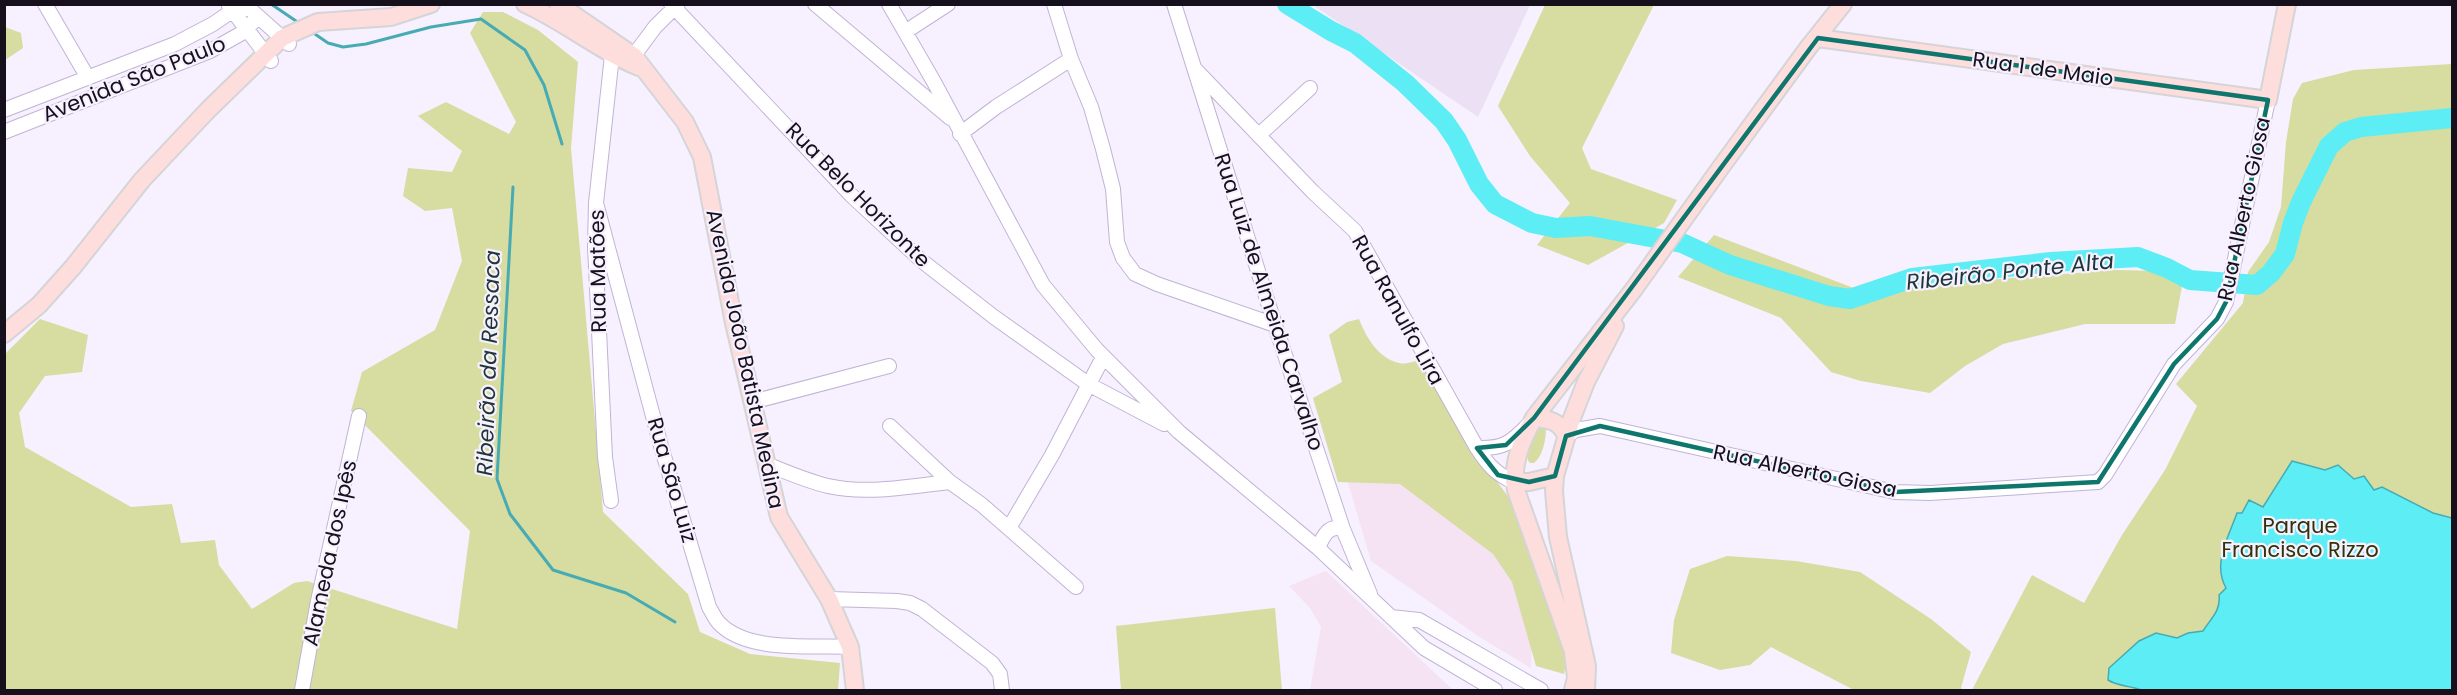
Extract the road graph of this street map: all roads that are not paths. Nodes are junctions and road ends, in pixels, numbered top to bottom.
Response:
1 (45, 4) edge
2 (431, 4) edge
3 (525, 4) edge
4 (558, 4) edge
5 (815, 4) edge
6 (889, 4) edge
7 (948, 4) edge
8 (1054, 4) edge
9 (1174, 4) edge
10 (2287, 4) edge
11 (674, 5) edge
12 (230, 8) edge
13 (251, 10) edge
14 (1838, 11) edge
15 (246, 30) junction
16 (905, 32) junction
17 (295, 34) junction
18 (1818, 38) junction
19 (1847, 42) junction
20 (630, 56) junction
21 (268, 57) junction
22 (1071, 59) junction
23 (1193, 67) junction
24 (88, 78) junction
25 (1310, 88) dead end
26 (2268, 100) junction
27 (4, 110) edge
28 (957, 128) junction
29 (4, 132) edge
30 (1259, 135) junction
31 (596, 203) junction
32 (1634, 289) junction
33 (1275, 325) junction
34 (4, 334) edge
35 (1104, 359) junction
36 (889, 366) dead end
37 (1088, 384) junction
38 (1130, 384) junction
39 (1119, 399) junction
40 (752, 402) junction
41 (359, 416) dead end
42 (1534, 418) junction
43 (890, 426) dead end
44 (1179, 432) junction
45 (1566, 436) junction
46 (1477, 448) junction
47 (766, 464) junction
48 (1555, 476) junction
49 (950, 482) junction
50 (1515, 482) junction
51 (610, 501) dead end
52 (1009, 528) junction
53 (1343, 529) junction
54 (1318, 548) junction
55 (1355, 553) junction
56 (1332, 561) junction
57 (1076, 587) dead end
58 (1372, 598) junction
59 (829, 599) junction
60 (1391, 616) junction
61 (1419, 620) junction
62 (850, 647) junction
63 (1424, 648) junction
64 (857, 689) edge
65 (302, 690) edge
66 (1002, 690) edge
67 (1493, 690) edge
68 (1541, 690) edge
69 (1573, 690) edge
70 (1586, 690) edge

1 - 24 street
2 - 17 main road
3 - 20 main road
4 - 20 main road
5 - 28 street
6 - 16 street
7 - 16 street
8 - 22 street
9 - 23 street, Rua Luiz de Almeida Carvalho
10 - 26 main road, Rua Alberto Giosa
11 - 20 street
11 - 37 street, Rua Belo Horizonte
12 - 13 street, Avenida São Paulo
12 - 15 street
12 - 24 street, Avenida São Paulo
13 - 15 street, Avenida São Paulo
13 - 17 street
14 - 18 main road
14 - 19 main road
15 - 21 street
15 - 29 street, Avenida São Paulo
16 - 28 street
17 - 21 main road
18 - 19 main road, Rua 1 de Maio
18 - 32 main road
19 - 26 main road, Rua 1 de Maio
20 - 31 street, Rua Matões
20 - 40 main road, Avenida João Batista Medina
21 - 34 main road
22 - 28 street
22 - 33 street
23 - 30 street, Rua Ranulfo Lira
23 - 33 street, Rua Luiz de Almeida Carvalho
24 - 27 street, Avenida São Paulo
25 - 30 street
26 - 45 street, Rua Alberto Giosa
28 - 35 street
30 - 46 street, Rua Ranulfo Lira
31 - 51 street, Rua Matões
31 - 62 street, Rua São Luiz
32 - 42 main road
32 - 45 main road
33 - 53 street, Rua Luiz de Almeida Carvalho
35 - 37 street
35 - 38 street
36 - 40 street
37 - 39 street, Rua Belo Horizonte
37 - 52 street
38 - 39 street
38 - 44 street
39 - 44 street, Rua Belo Horizonte
40 - 47 main road, Avenida João Batista Medina
41 - 65 street, Alameda dos Ipês
42 - 45 main road
42 - 46 street
42 - 50 main road
43 - 49 street
44 - 54 street
45 - 48 main road
46 - 50 street, Rua Ranulfo Lira
47 - 49 street
47 - 59 main road, Avenida João Batista Medina
48 - 50 main road
48 - 70 main road
49 - 52 street
50 - 69 main road
52 - 57 street
53 - 54 street
53 - 55 street, Rua Luiz de Almeida Carvalho
54 - 56 street
55 - 56 street
55 - 58 street, Rua Luiz de Almeida Carvalho
56 - 58 street
58 - 60 street
59 - 62 main road, Avenida João Batista Medina
59 - 66 street
60 - 61 street
60 - 63 street
61 - 63 street
61 - 68 street
62 - 64 main road, Avenida João Batista Medina
63 - 67 street

